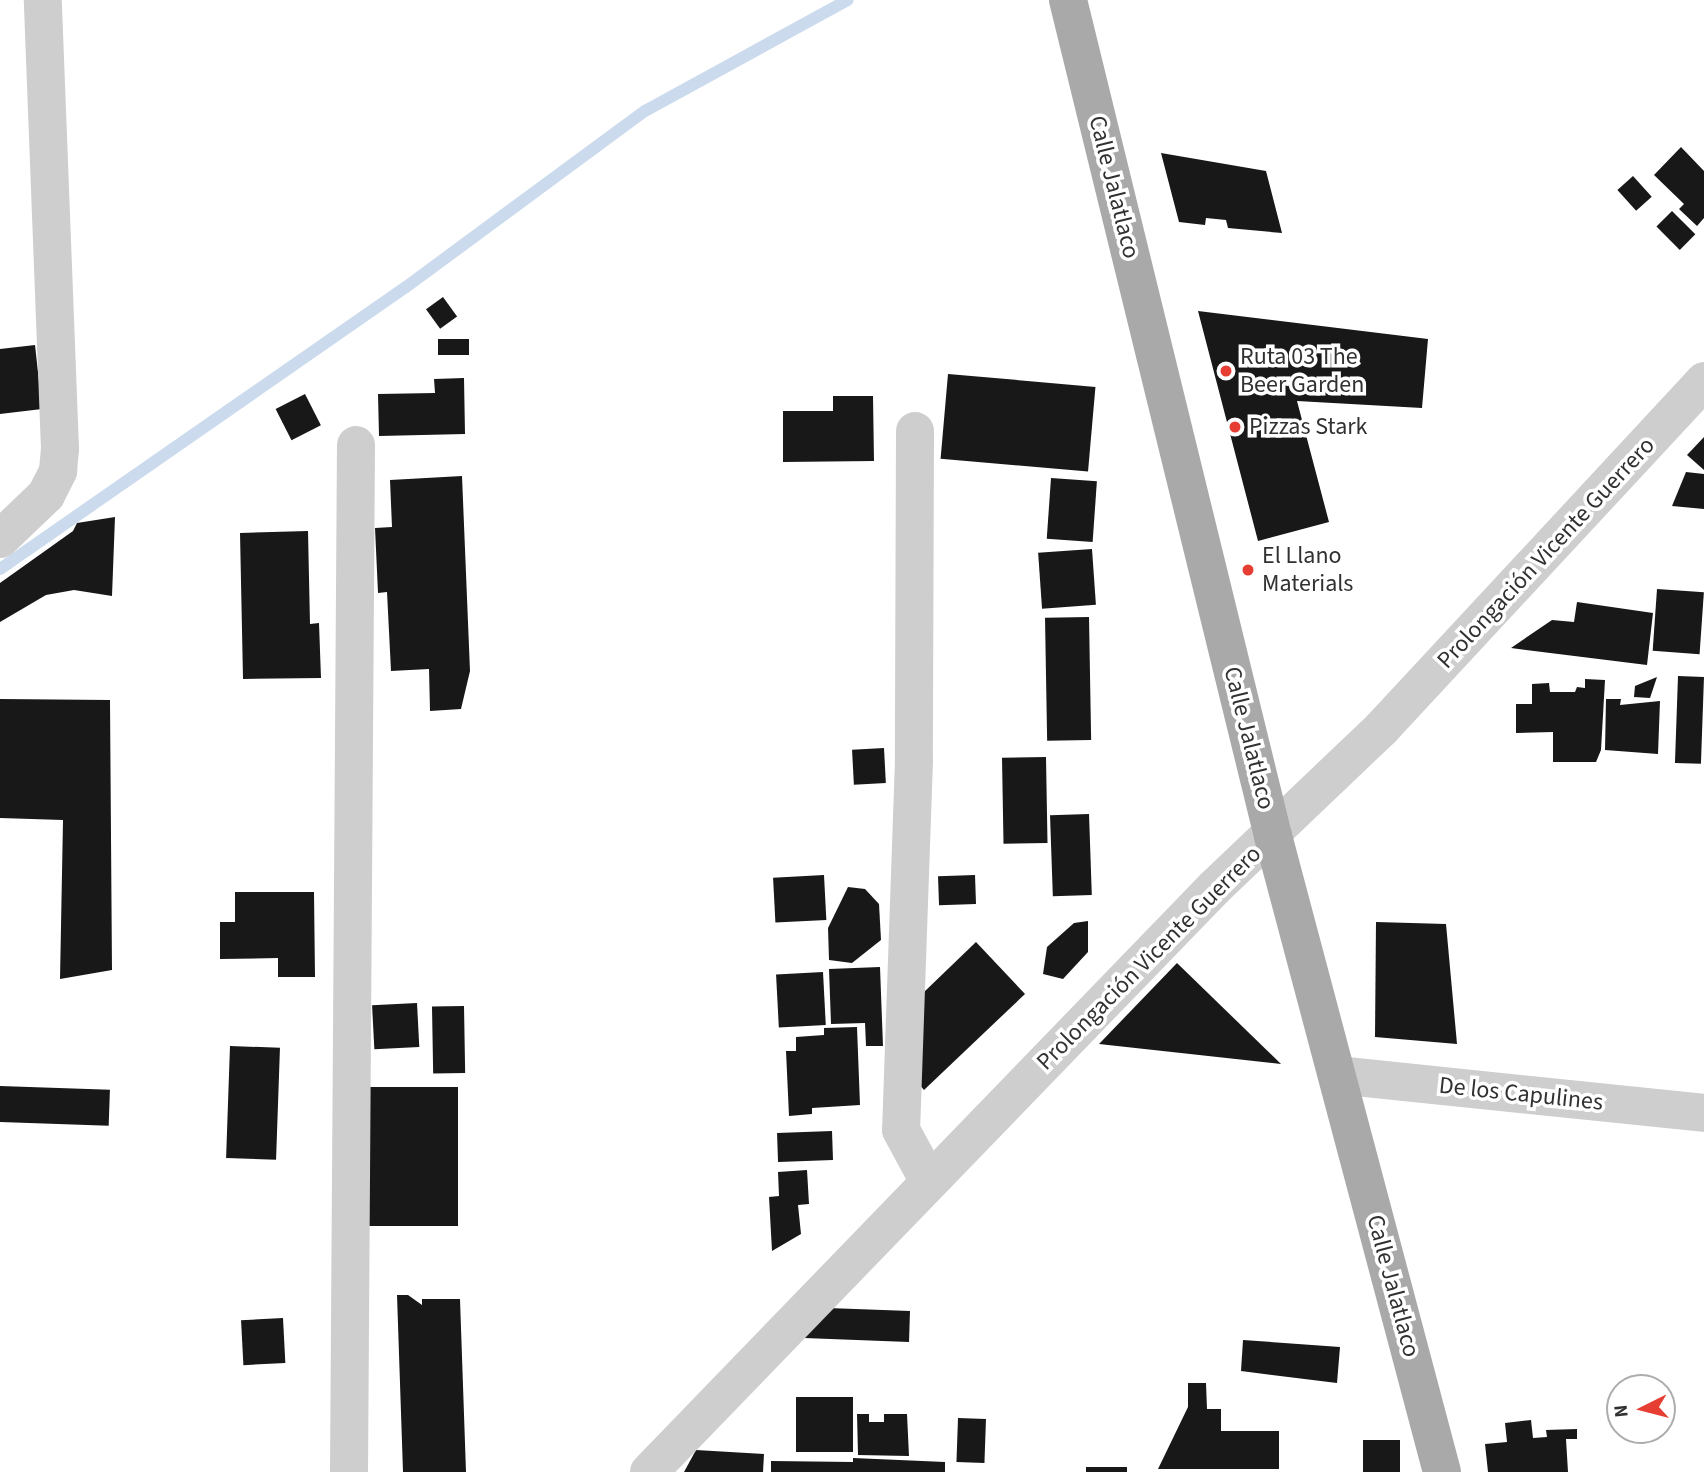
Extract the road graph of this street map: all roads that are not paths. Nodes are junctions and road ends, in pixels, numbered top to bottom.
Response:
1 (43, 0) edge
2 (1068, 0) edge
3 (1704, 381) edge
4 (915, 431) dead end
5 (356, 445) dead end
6 (0, 539) edge
7 (1273, 836) junction
8 (1337, 1076) junction
9 (1704, 1113) edge
10 (928, 1180) junction
11 (349, 1472) edge
12 (649, 1472) edge
13 (1442, 1472) edge

1 - 6 street
2 - 7 main road, Calle Jalatlaco
3 - 7 street, Prolongación Vicente Guerrero
4 - 10 street
5 - 11 street
7 - 8 main road, Calle Jalatlaco
7 - 10 street, Prolongación Vicente Guerrero
8 - 9 street, De los Capulines
8 - 13 main road, Calle Jalatlaco
10 - 12 street, Prolongación Vicente Guerrero

